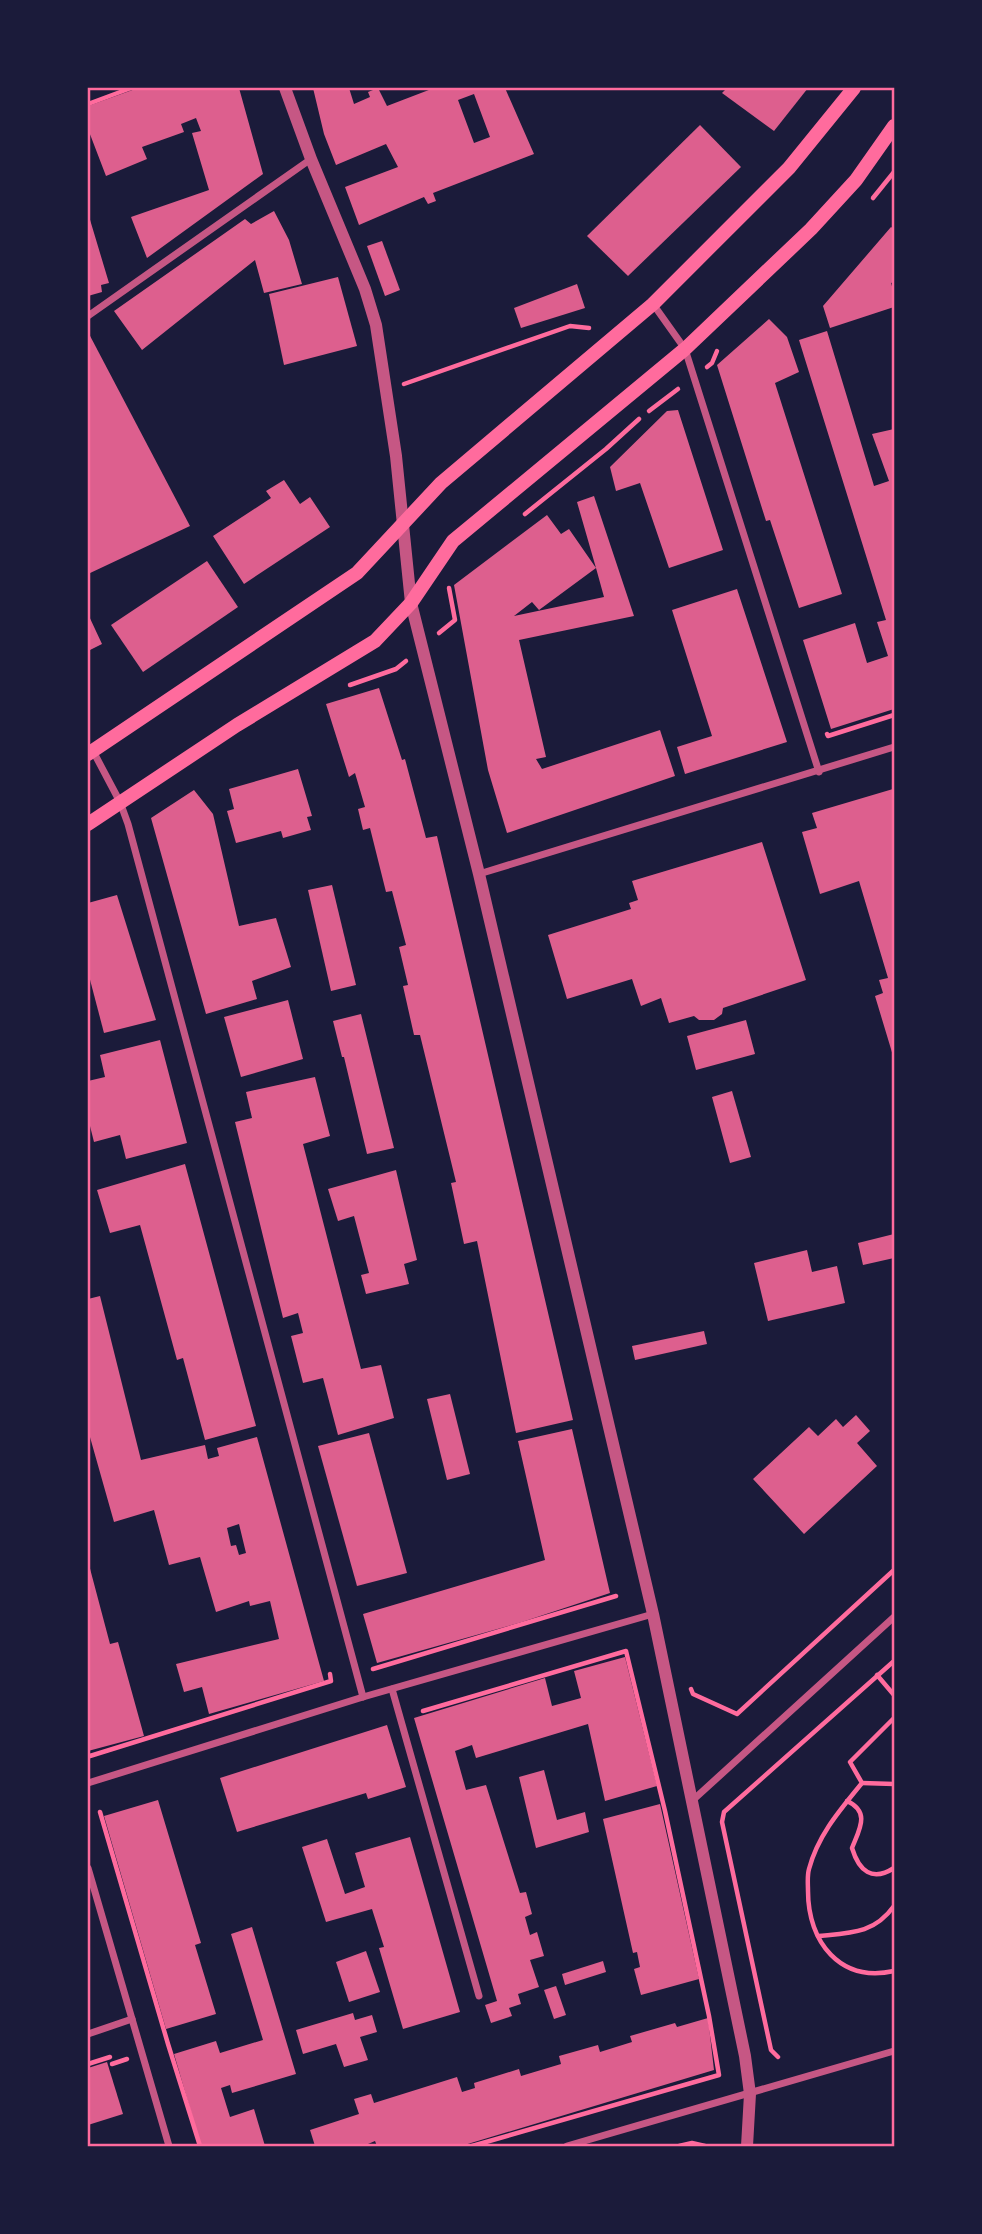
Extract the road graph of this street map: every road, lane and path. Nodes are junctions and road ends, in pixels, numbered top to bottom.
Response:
1 (131, 88) edge
2 (285, 88) edge
3 (854, 88) edge
4 (88, 104) edge
5 (894, 126) edge
6 (311, 159) junction
7 (894, 172) edge
8 (886, 185) dead end
9 (653, 304) junction
10 (88, 316) edge
11 (589, 328) dead end
12 (685, 349) junction
13 (403, 384) dead end
14 (678, 389) dead end
15 (517, 520) dead end
16 (402, 524) junction
17 (449, 581) dead end
18 (411, 603) junction
19 (455, 620) dead end
20 (894, 715) edge
21 (826, 731) dead end
22 (894, 747) edge
23 (90, 753) edge
24 (819, 772) junction
25 (120, 802) junction
26 (88, 824) edge
27 (479, 874) junction
28 (894, 1570) edge
29 (616, 1596) dead end
30 (653, 1614) junction
31 (894, 1617) edge
32 (894, 1661) edge
33 (371, 1662) dead end
34 (330, 1674) dead end
35 (877, 1675) junction
36 (688, 1682) dead end
37 (392, 1689) junction
38 (894, 1695) edge
39 (363, 1697) junction
40 (423, 1711) dead end
41 (894, 1718) edge
42 (88, 1755) edge
43 (88, 1783) edge
44 (863, 1783) junction
45 (894, 1784) edge
46 (693, 1800) junction
47 (847, 1801) junction
48 (100, 1812) dead end
49 (88, 1868) edge
50 (894, 1868) edge
51 (894, 1906) edge
52 (818, 1936) junction
53 (894, 1971) edge
54 (478, 1996) dead end
55 (132, 2019) junction
56 (88, 2034) edge
57 (894, 2052) edge
58 (110, 2057) dead end
59 (778, 2057) dead end
60 (88, 2064) edge
61 (750, 2094) junction
62 (169, 2147) edge
63 (200, 2147) edge
64 (472, 2147) edge
65 (567, 2147) edge
66 (679, 2147) edge
67 (705, 2147) edge
68 (747, 2147) edge

1 - 4 path
2 - 6 street
3 - 9 main road
5 - 12 main road
6 - 10 street
6 - 16 street
7 - 8 path
9 - 12 street
9 - 16 main road
11 - 13 path
12 - 18 main road
12 - 24 street
14 - 15 path
16 - 18 street
16 - 23 main road
17 - 19 path
18 - 25 main road
18 - 27 street
20 - 21 path
22 - 24 street
23 - 25 street
24 - 27 street
25 - 26 main road
25 - 39 street
27 - 30 street
28 - 36 path
29 - 33 path
30 - 37 street
30 - 46 street
31 - 46 street
32 - 35 path
34 - 42 path
35 - 38 path
35 - 59 path
37 - 39 street
37 - 54 street
39 - 43 street
40 - 64 path
41 - 44 path
44 - 45 path
44 - 47 path
46 - 61 street
47 - 50 path
47 - 52 path
48 - 63 path
49 - 55 street
51 - 52 path
52 - 53 path
55 - 56 street
55 - 62 street
57 - 61 street
58 - 60 path
61 - 65 street
61 - 68 street
66 - 67 path

